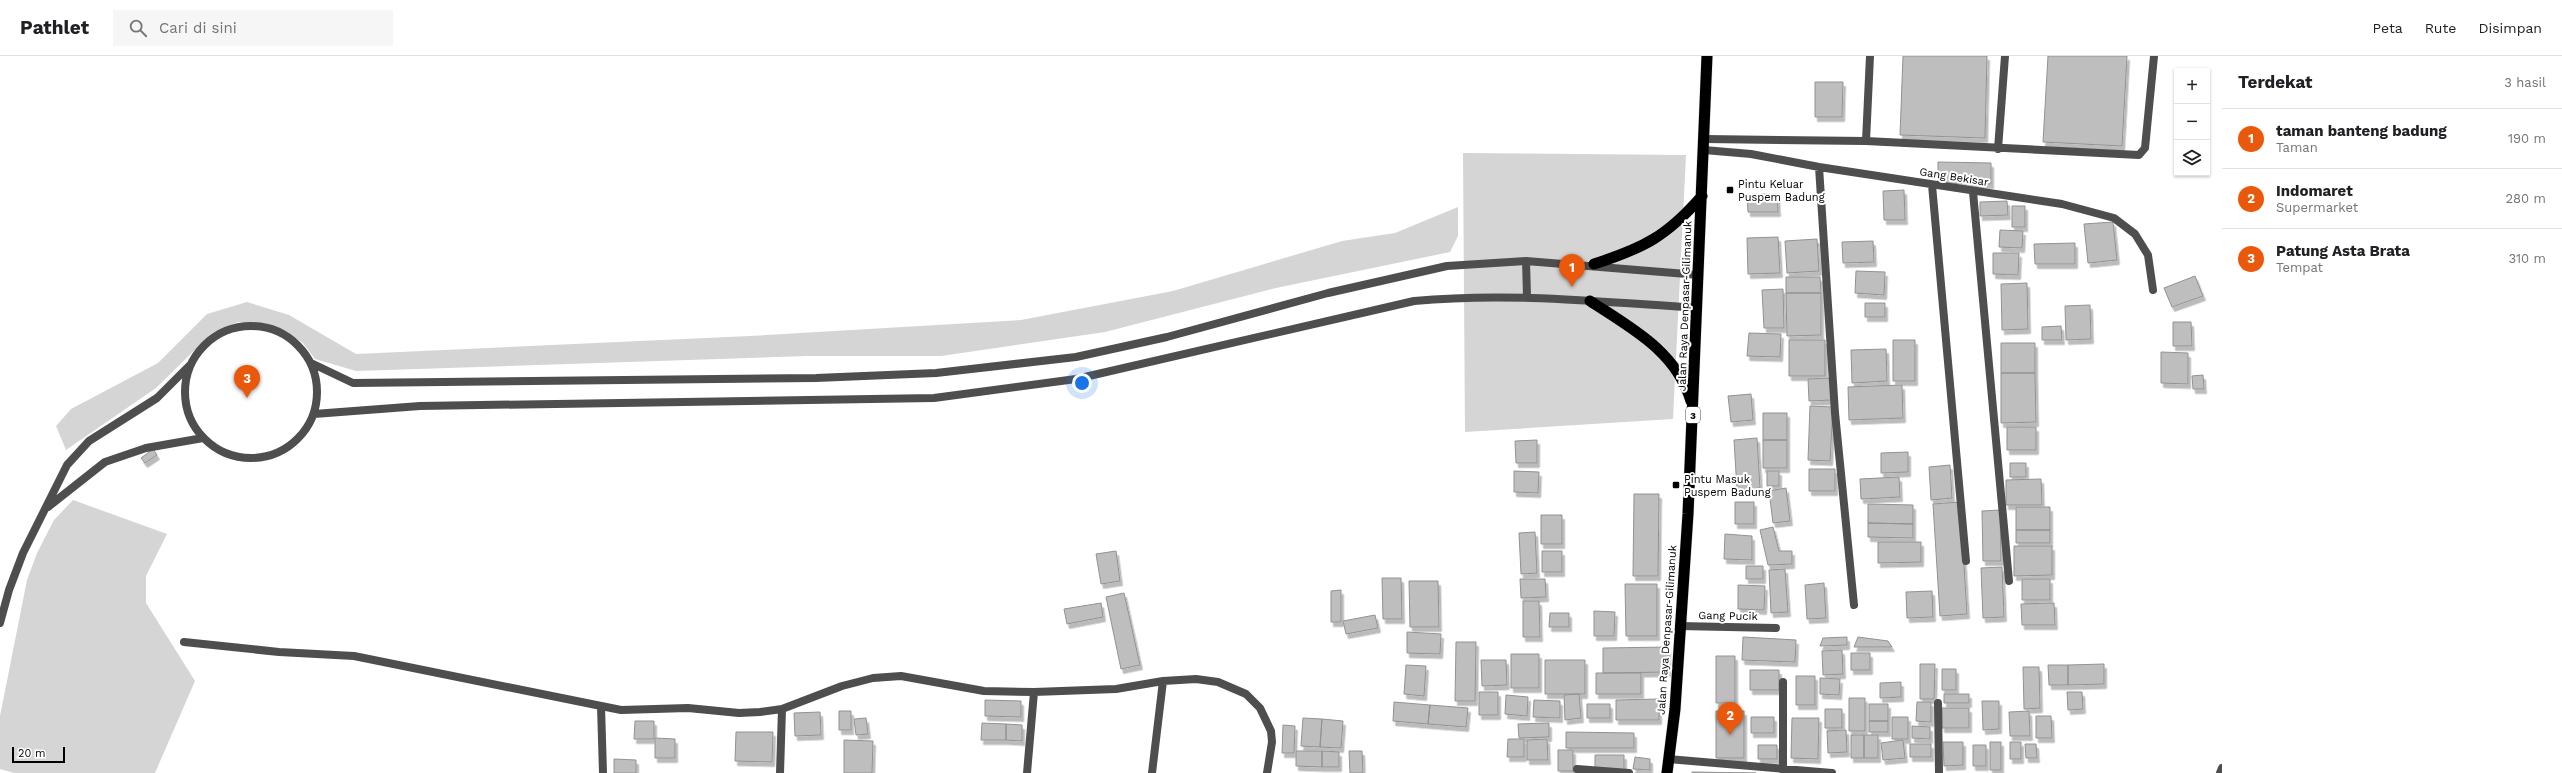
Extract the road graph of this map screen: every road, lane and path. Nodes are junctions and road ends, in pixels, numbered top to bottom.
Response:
1 (1707, 56) edge
2 (1870, 56) edge
3 (2005, 56) edge
4 (2154, 56) edge
5 (1866, 141) junction
6 (1704, 145) junction
7 (1998, 149) junction
8 (1819, 168) junction
9 (1932, 185) junction
10 (1973, 192) junction
11 (1702, 196) junction
12 (1526, 260) junction
13 (1594, 264) junction
14 (1699, 275) junction
15 (2153, 290) dead end
16 (1528, 296) junction
17 (1590, 301) junction
18 (1698, 308) junction
19 (311, 363) junction
20 (190, 365) junction
21 (1693, 409) junction
22 (314, 414) junction
23 (203, 438) junction
24 (45, 510) junction
25 (1966, 561) dead end
26 (2009, 581) dead end
27 (1854, 605) dead end
28 (0, 622) edge
29 (1679, 626) junction
30 (1776, 628) dead end
31 (184, 642) dead end
32 (1163, 681) junction
33 (1783, 682) dead end
34 (1034, 692) junction
35 (1938, 703) dead end
36 (601, 706) junction
37 (782, 709) junction
38 (1668, 759) junction
39 (2222, 768) edge
40 (1577, 769) dead end
41 (1783, 770) junction
42 (603, 773) edge
43 (780, 773) edge
44 (1026, 773) edge
45 (1152, 773) edge
46 (1267, 773) edge
47 (1629, 773) edge
48 (1667, 773) edge
49 (1832, 773) edge
50 (1939, 773) edge
51 (2220, 773) edge

1 - 6 highway, Jalan Raya Denpasar-Gilimanuk / 3
2 - 5 street
3 - 7 street
4 - 7 street
5 - 6 street
5 - 7 street
6 - 8 street, Gang Bekisar
6 - 11 highway, Jalan Raya Denpasar-Gilimanuk / 3
8 - 9 street, Gang Bekisar
8 - 27 street
9 - 10 street, Gang Bekisar
9 - 25 street
10 - 15 street, Gang Bekisar
10 - 26 street
11 - 13 highway
11 - 14 highway, Jalan Raya Denpasar-Gilimanuk / 3
12 - 13 street
12 - 16 street
12 - 19 street
13 - 14 street
14 - 18 highway, Jalan Raya Denpasar-Gilimanuk / 3
16 - 17 street
16 - 22 street
17 - 18 street
17 - 21 highway
18 - 21 highway, Jalan Raya Denpasar-Gilimanuk / 3
19 - 20 street
19 - 22 street
20 - 23 street
20 - 24 street
21 - 29 highway, Jalan Raya Denpasar-Gilimanuk / 3
22 - 23 street
23 - 24 street
24 - 28 street
29 - 30 street, Gang Pucik
29 - 38 highway, Jalan Raya Denpasar-Gilimanuk / 3
31 - 36 street
32 - 34 street
32 - 45 street
32 - 46 street
33 - 41 street
34 - 37 street
34 - 44 street
35 - 50 street
36 - 37 street
36 - 42 street
37 - 43 street
38 - 41 street
38 - 48 highway, Jalan Raya Denpasar-Gilimanuk / 3
39 - 51 street
40 - 47 street
41 - 49 street

